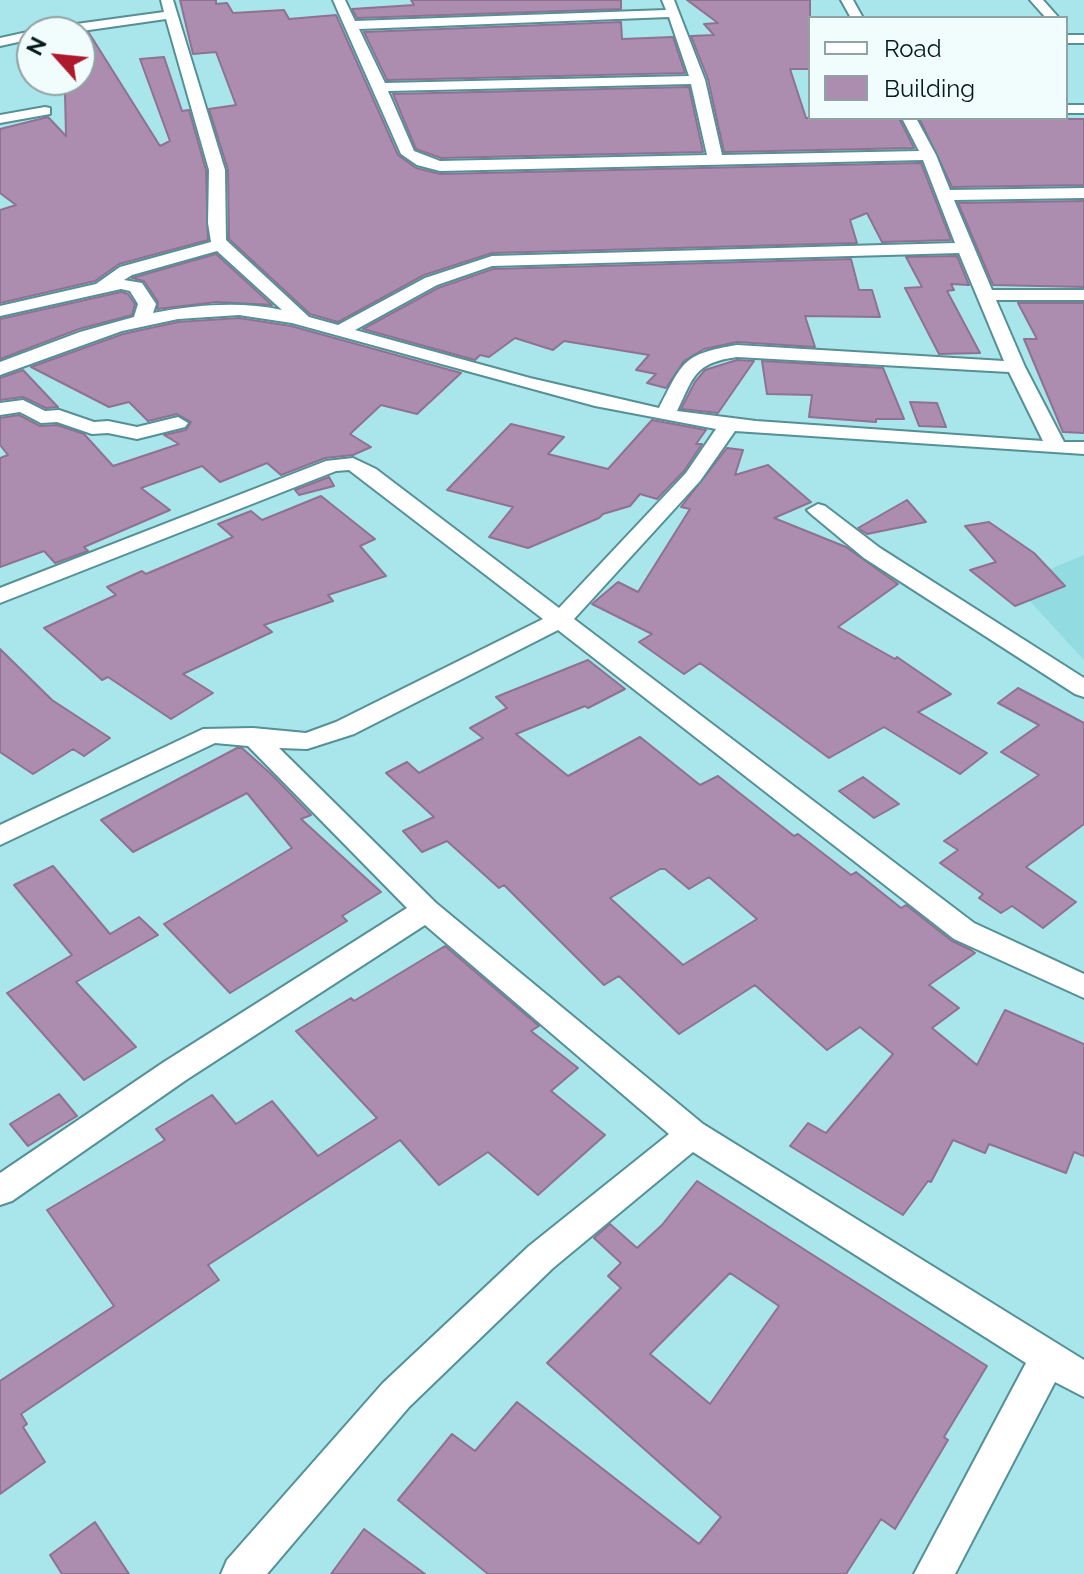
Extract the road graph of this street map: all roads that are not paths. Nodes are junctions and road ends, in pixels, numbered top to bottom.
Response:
1 (339, 0) edge
2 (1036, 0) edge
3 (169, 7) edge
4 (671, 7) edge
5 (1051, 16) edge
6 (96, 22) edge
7 (351, 25) junction
8 (698, 80) junction
9 (380, 87) junction
10 (45, 111) dead end
11 (0, 119) edge
12 (910, 120) edge
13 (929, 155) junction
14 (716, 162) junction
15 (1084, 193) edge
16 (945, 195) junction
17 (219, 245) junction
18 (965, 248) junction
19 (101, 287) junction
20 (987, 295) junction
21 (1084, 295) edge
22 (0, 311) edge
23 (301, 318) junction
24 (142, 322) junction
25 (338, 332) junction
26 (1016, 367) junction
27 (0, 369) edge
28 (0, 409) edge
29 (665, 415) junction
30 (178, 423) dead end
31 (728, 426) junction
32 (1057, 448) junction
33 (1084, 448) edge
34 (818, 510) dead end
35 (0, 596) edge
36 (561, 619) junction
37 (1084, 689) edge
38 (253, 736) junction
39 (0, 836) edge
40 (426, 910) junction
41 (1084, 987) edge
42 (692, 1134) junction
43 (0, 1191) edge
44 (1049, 1356) junction
45 (1084, 1380) edge
46 (241, 1574) edge
47 (934, 1574) edge

1 - 7 street
2 - 5 street
3 - 6 street
3 - 17 street
4 - 7 street
4 - 8 street
7 - 9 street
8 - 9 street
8 - 14 street
9 - 14 street
10 - 11 street
12 - 13 street
13 - 14 street
13 - 16 street
15 - 16 street
16 - 18 street
17 - 19 street
17 - 23 street
18 - 20 street
18 - 25 street
19 - 22 street
19 - 24 street
20 - 21 street
20 - 26 street
23 - 24 street
23 - 25 street
24 - 27 street
25 - 29 street
26 - 29 street
26 - 32 street
28 - 30 street
29 - 31 street
31 - 32 street
31 - 36 street
32 - 33 street
34 - 37 street
35 - 36 street
36 - 38 street
36 - 41 street
38 - 39 street
38 - 40 street
40 - 42 street
40 - 43 street
42 - 44 street
42 - 46 street
44 - 45 street
44 - 47 street

